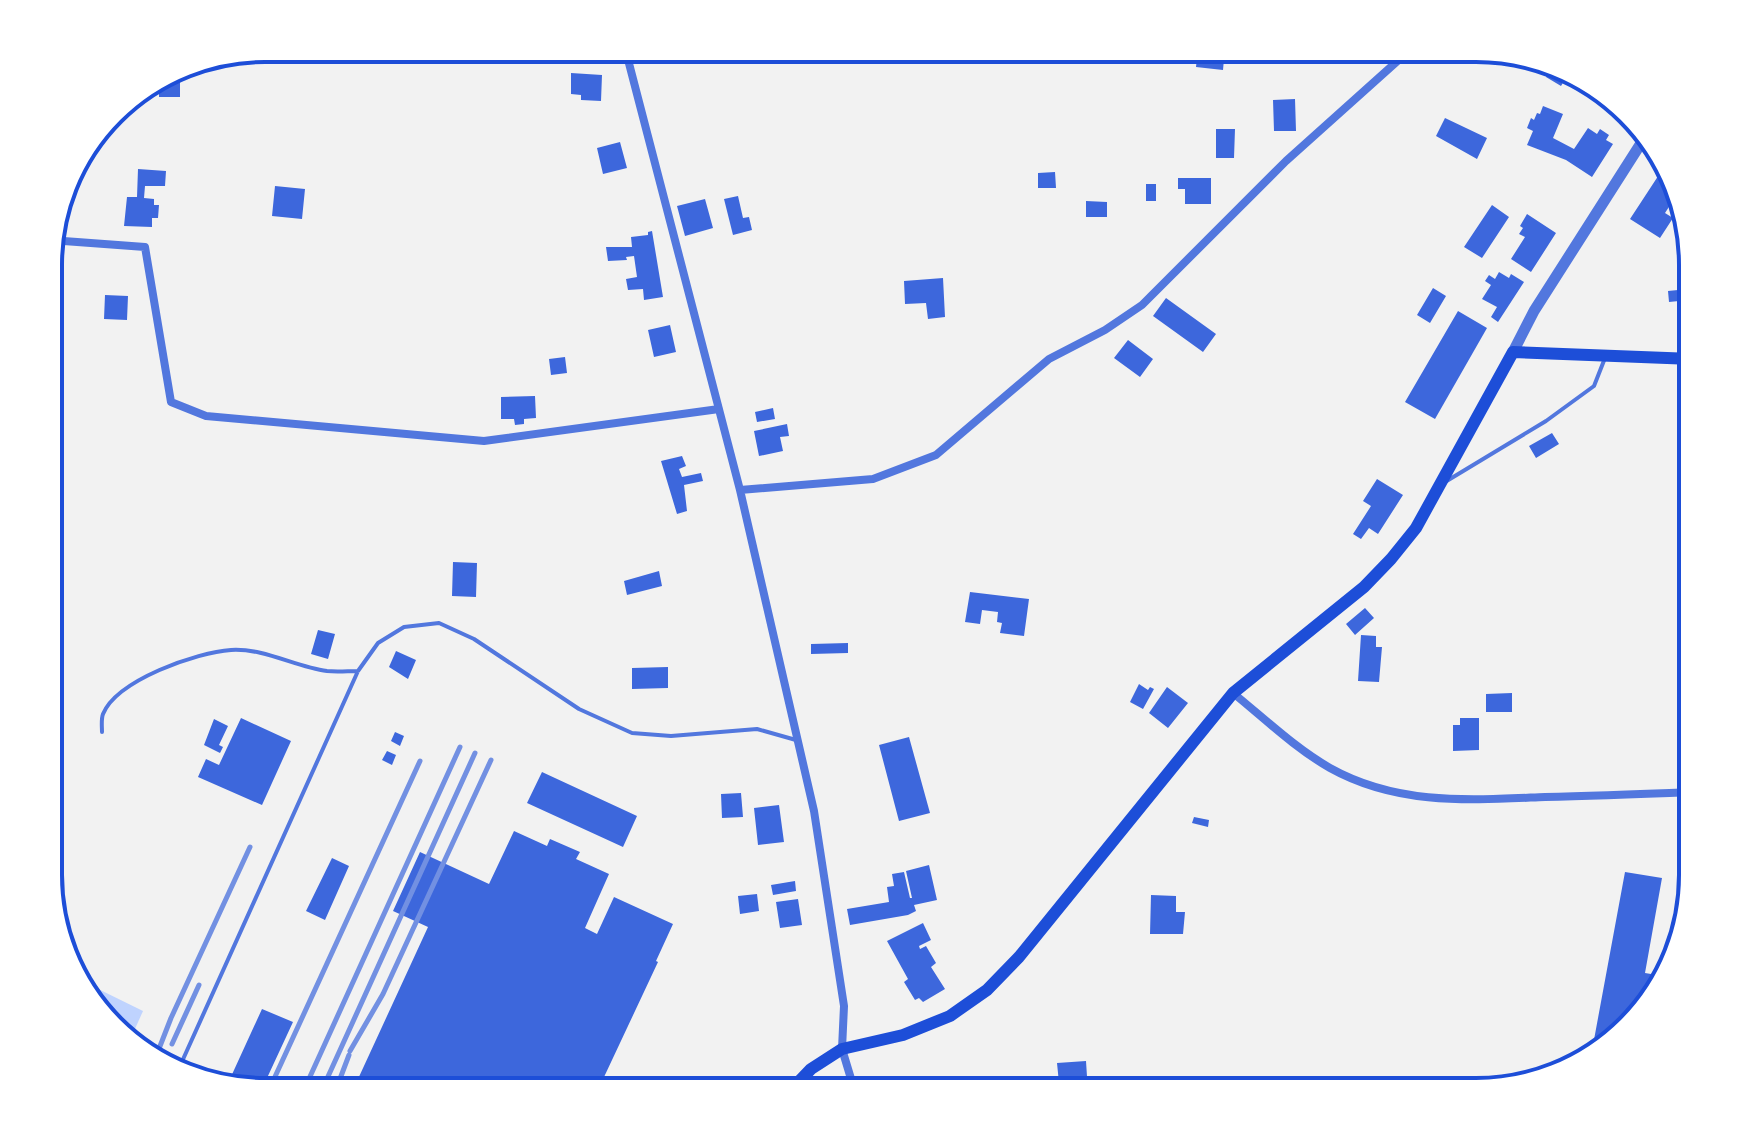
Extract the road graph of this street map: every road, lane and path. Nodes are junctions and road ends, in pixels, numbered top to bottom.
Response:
1 (629, 62) edge
2 (1396, 62) edge
3 (1640, 145) edge
4 (64, 241) edge
5 (1513, 352) junction
6 (1606, 357) junction
7 (1679, 359) edge
8 (719, 409) junction
9 (1440, 485) junction
10 (740, 490) junction
11 (358, 671) junction
12 (1233, 693) junction
13 (102, 732) dead end
14 (798, 740) junction
15 (1679, 793) edge
16 (842, 1049) junction
17 (182, 1061) edge
18 (802, 1078) edge
19 (851, 1078) edge

1 - 8 street
2 - 10 street
3 - 5 street
4 - 8 street
5 - 6 main road
5 - 9 main road
6 - 7 main road
6 - 9 lane
8 - 10 street
9 - 12 main road
10 - 14 street
11 - 13 lane
11 - 14 lane
11 - 17 lane
12 - 15 street
12 - 16 main road
14 - 16 street
16 - 18 main road
16 - 19 street

